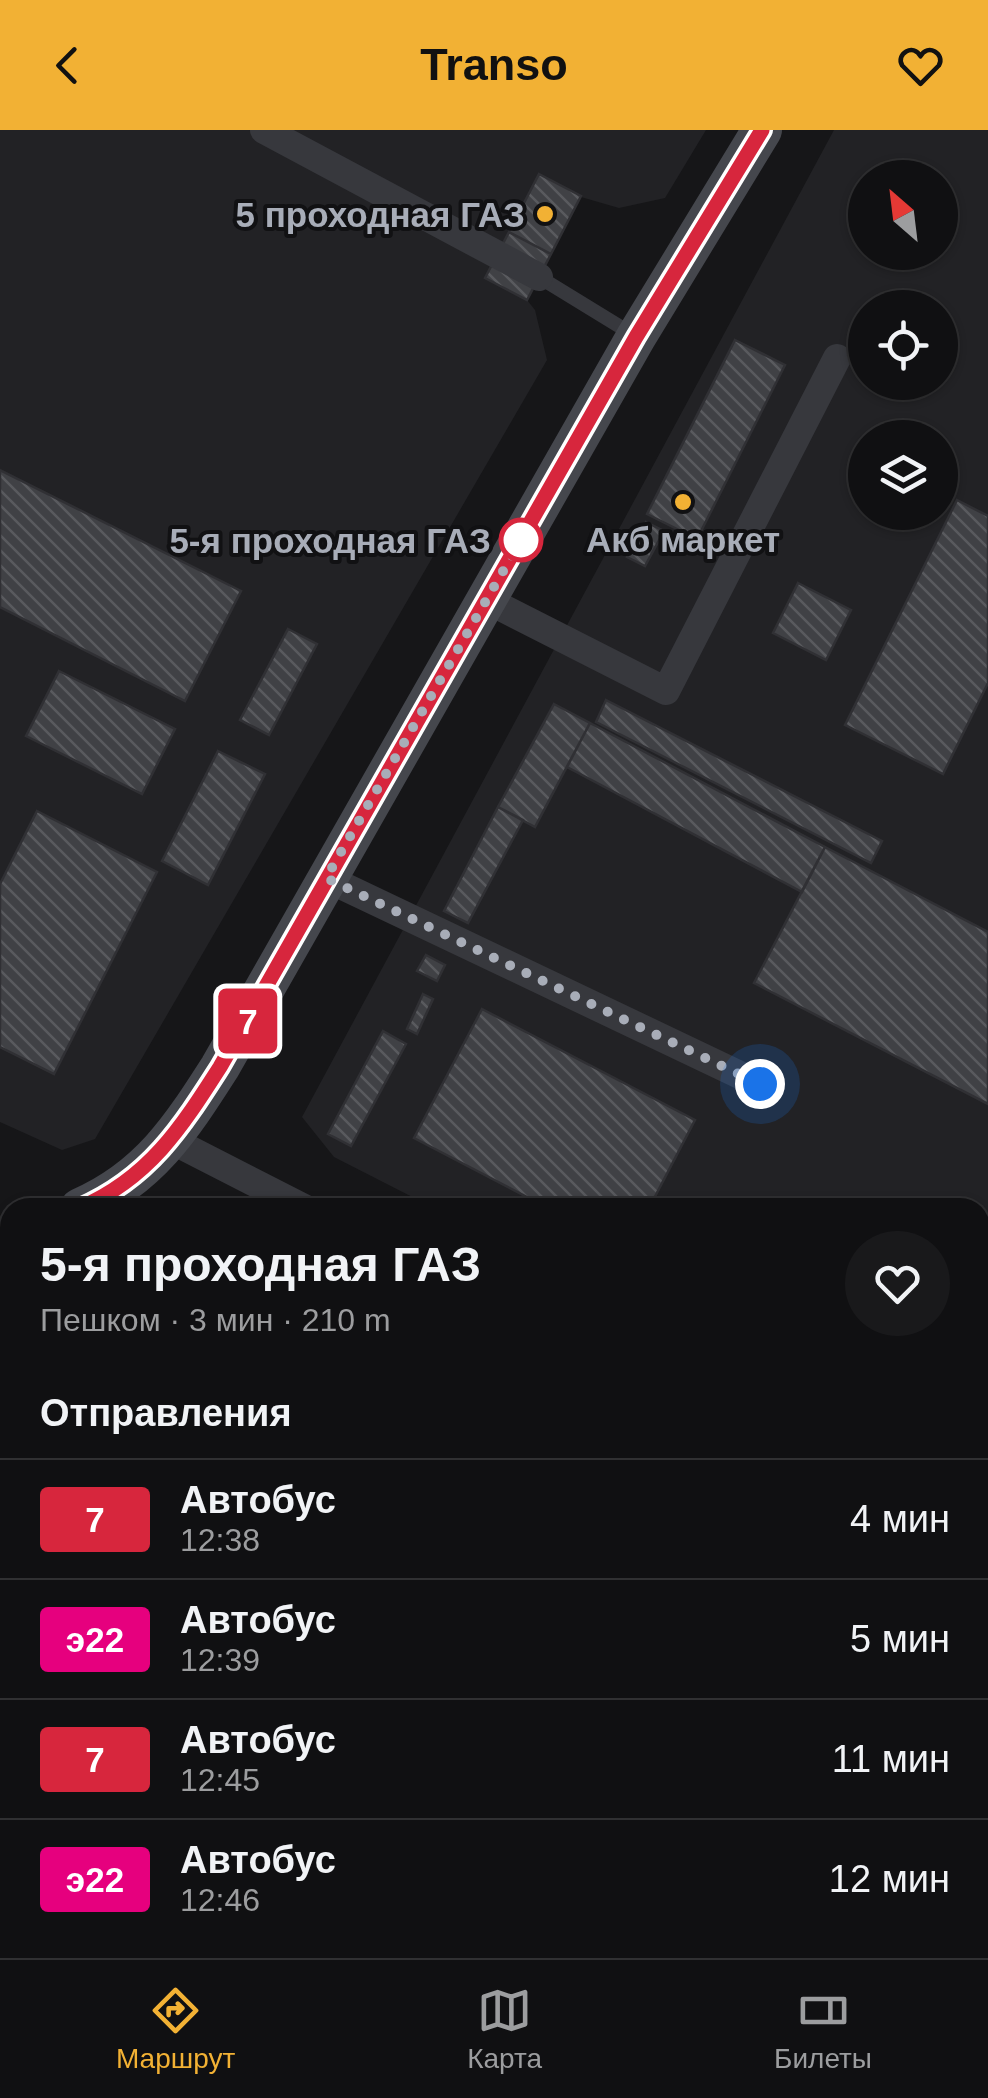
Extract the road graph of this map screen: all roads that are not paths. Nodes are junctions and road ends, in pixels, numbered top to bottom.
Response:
1 (264, 130) edge
2 (762, 130) edge
3 (539, 277) joint
4 (636, 337) junction
5 (837, 358) dead end
6 (487, 600) junction
7 (326, 878) junction
8 (760, 1084) dead end
9 (173, 1141) junction
10 (98, 1198) edge
11 (284, 1198) edge

1 - 3 street
2 - 4 street
3 - 4 lane
4 - 6 street
5 - 6 street
6 - 7 street
7 - 8 street
7 - 9 street
9 - 10 street
9 - 11 street

